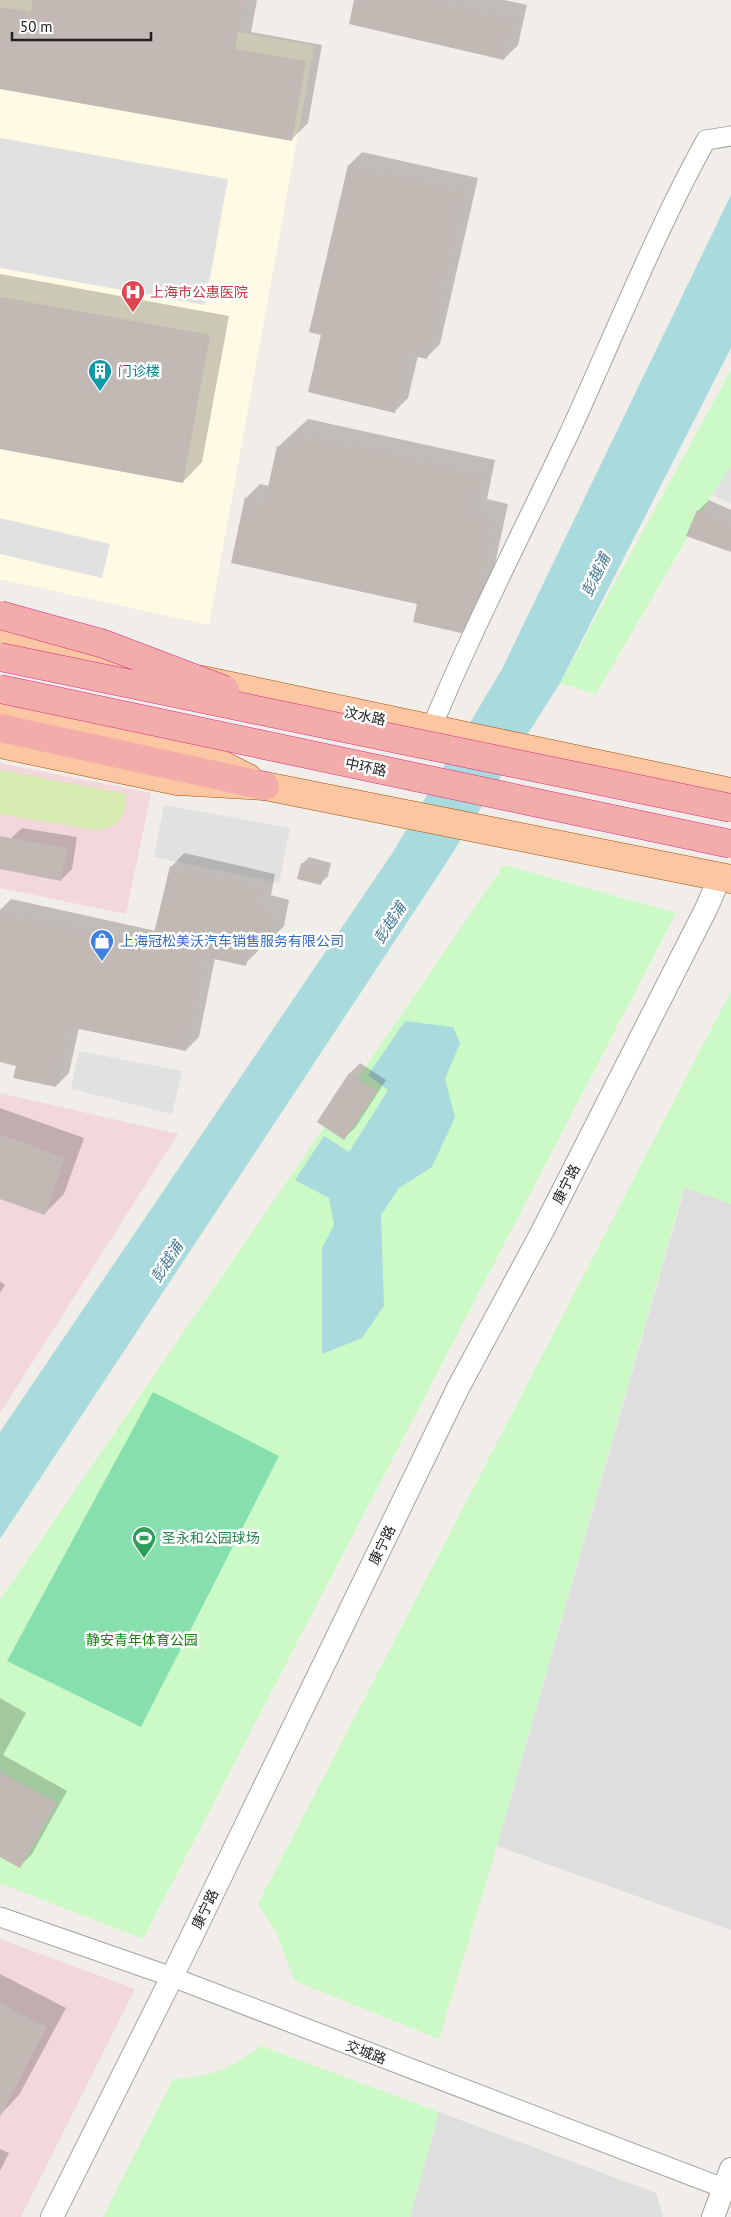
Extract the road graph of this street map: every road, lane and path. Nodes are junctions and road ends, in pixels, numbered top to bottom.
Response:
1 (731, 136) edge
2 (0, 599) edge
3 (0, 615) edge
4 (0, 636) edge
5 (44, 646) junction
6 (0, 657) edge
7 (0, 665) edge
8 (0, 680) edge
9 (0, 690) edge
10 (60, 692) junction
11 (281, 698) junction
12 (0, 706) edge
13 (0, 711) edge
14 (229, 713) junction
15 (306, 720) junction
16 (0, 728) edge
17 (441, 732) junction
18 (0, 744) edge
19 (411, 758) junction
20 (549, 776) junction
21 (264, 786) junction
22 (731, 792) edge
23 (731, 808) edge
24 (731, 818) edge
25 (731, 832) edge
26 (731, 844) edge
27 (725, 878) edge
28 (0, 1917) edge
29 (172, 1977) junction
30 (729, 2183) edge
31 (52, 2217) edge
32 (713, 2217) edge

1 - 17 street
2 - 5 main road
3 - 15 highway, bridge
4 - 5 main road, 汶水路
5 - 11 main road, 汶水路
6 - 15 highway, bridge
7 - 14 main road
8 - 10 main road
9 - 26 highway, 中环路, bridge
10 - 12 main road
10 - 19 main road
11 - 14 main road
11 - 17 main road, 汶水路
13 - 21 main road
14 - 19 main road
15 - 23 highway, bridge
16 - 21 highway
17 - 20 main road, 汶水路
18 - 21 main road
19 - 20 main road
20 - 22 main road, 汶水路
20 - 24 main road, 汶水路
20 - 25 main road, 汶水路
21 - 27 main road
27 - 29 street, 康宁路
28 - 29 street, 交城路
29 - 30 street, 交城路
29 - 31 street, 康宁路
30 - 32 street

